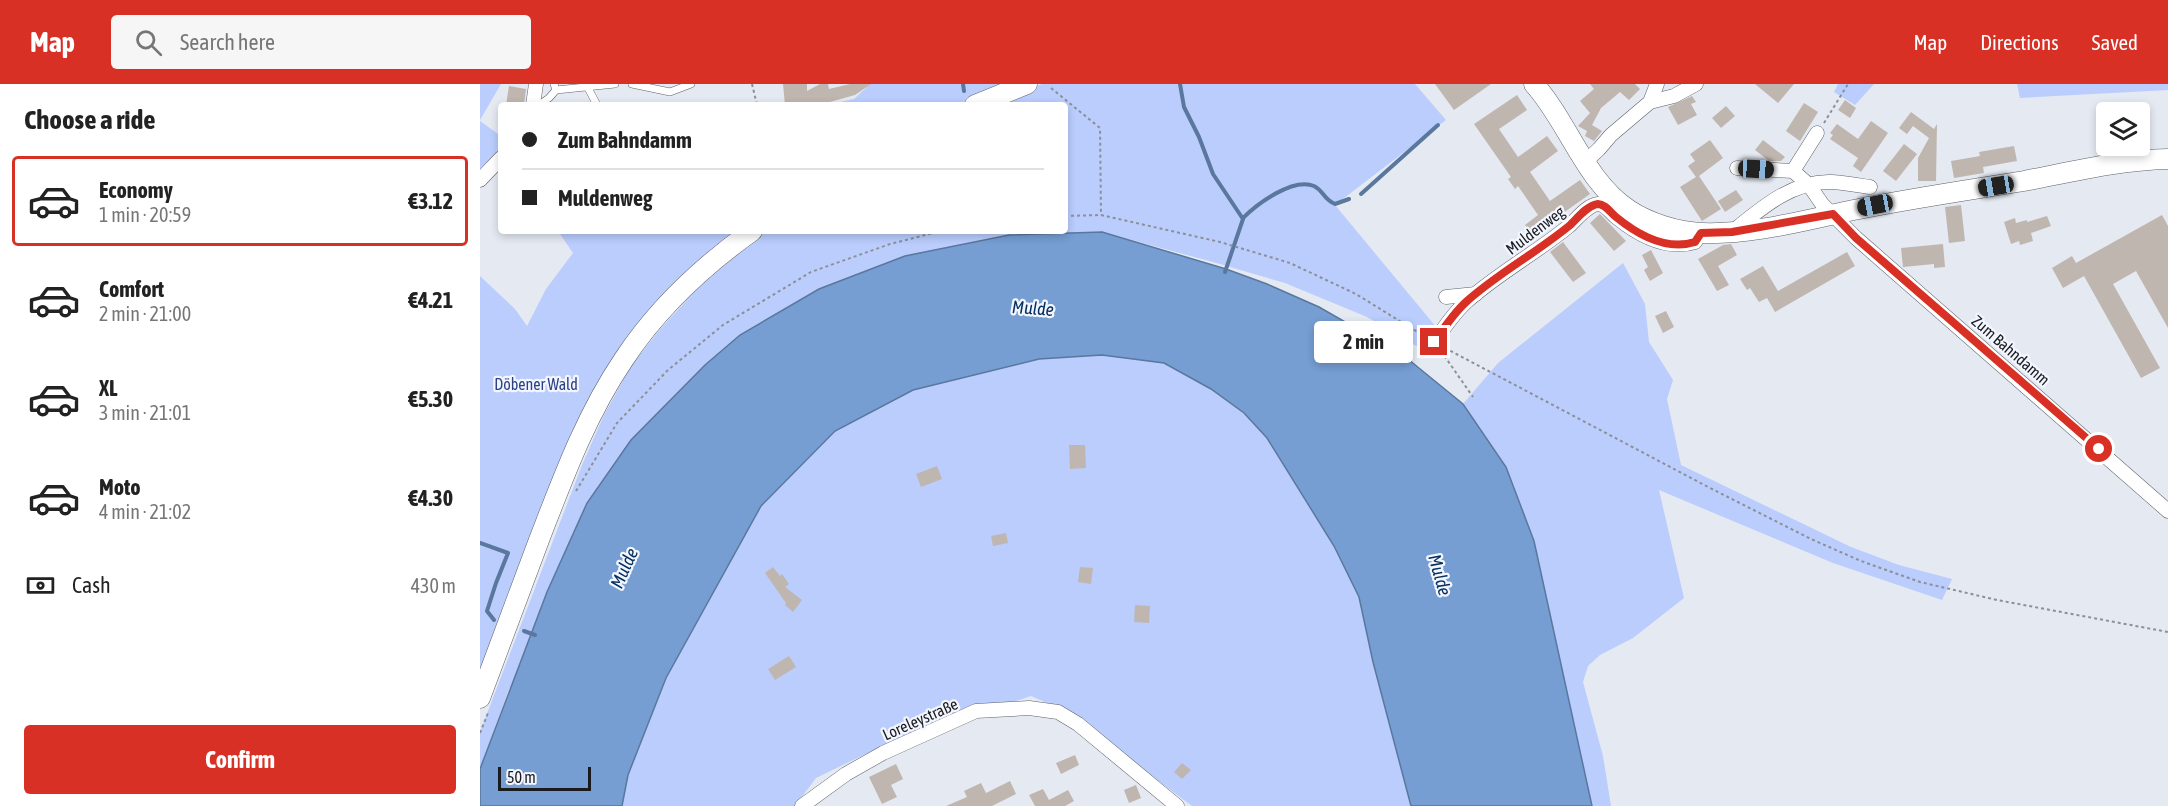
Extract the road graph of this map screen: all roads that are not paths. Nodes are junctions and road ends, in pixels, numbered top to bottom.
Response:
1 (536, 84) edge
2 (615, 84) edge
3 (632, 84) edge
4 (691, 84) edge
5 (1027, 84) edge
6 (1534, 84) edge
7 (1657, 84) edge
8 (1696, 84) edge
9 (587, 86) junction
10 (555, 87) edge
11 (533, 102) edge
12 (543, 102) edge
13 (595, 102) edge
14 (982, 102) edge
15 (1650, 102) junction
16 (1817, 133) road end
17 (2168, 159) edge
18 (498, 161) edge
19 (1585, 162) junction
20 (1737, 168) dead end
21 (1793, 171) junction
22 (480, 180) edge
23 (1809, 185) junction
24 (1870, 187) dead end
25 (1833, 214) junction
26 (1732, 232) junction
27 (1701, 233) junction
28 (748, 234) edge
29 (1476, 294) junction
30 (1446, 297) dead end
31 (1434, 342) road end
32 (2168, 511) edge
33 (484, 705) edge
34 (802, 806) edge
35 (1177, 806) edge

1 - 11 street
2 - 9 lane
3 - 4 lane
5 - 14 main road
6 - 19 main road
7 - 15 street
8 - 15 street
9 - 10 lane
9 - 13 lane
10 - 12 lane
15 - 19 street
16 - 21 street
17 - 25 main road
18 - 22 street
19 - 27 main road
20 - 21 street
21 - 23 street, Zum Bahndamm
23 - 24 street
23 - 25 street, Zum Bahndamm
23 - 26 street
25 - 26 main road
25 - 32 street, Zum Bahndamm
26 - 27 main road
27 - 29 street, Muldenweg
28 - 33 main road
29 - 30 street
29 - 31 street, Muldenweg
34 - 35 street, Loreleystraße

